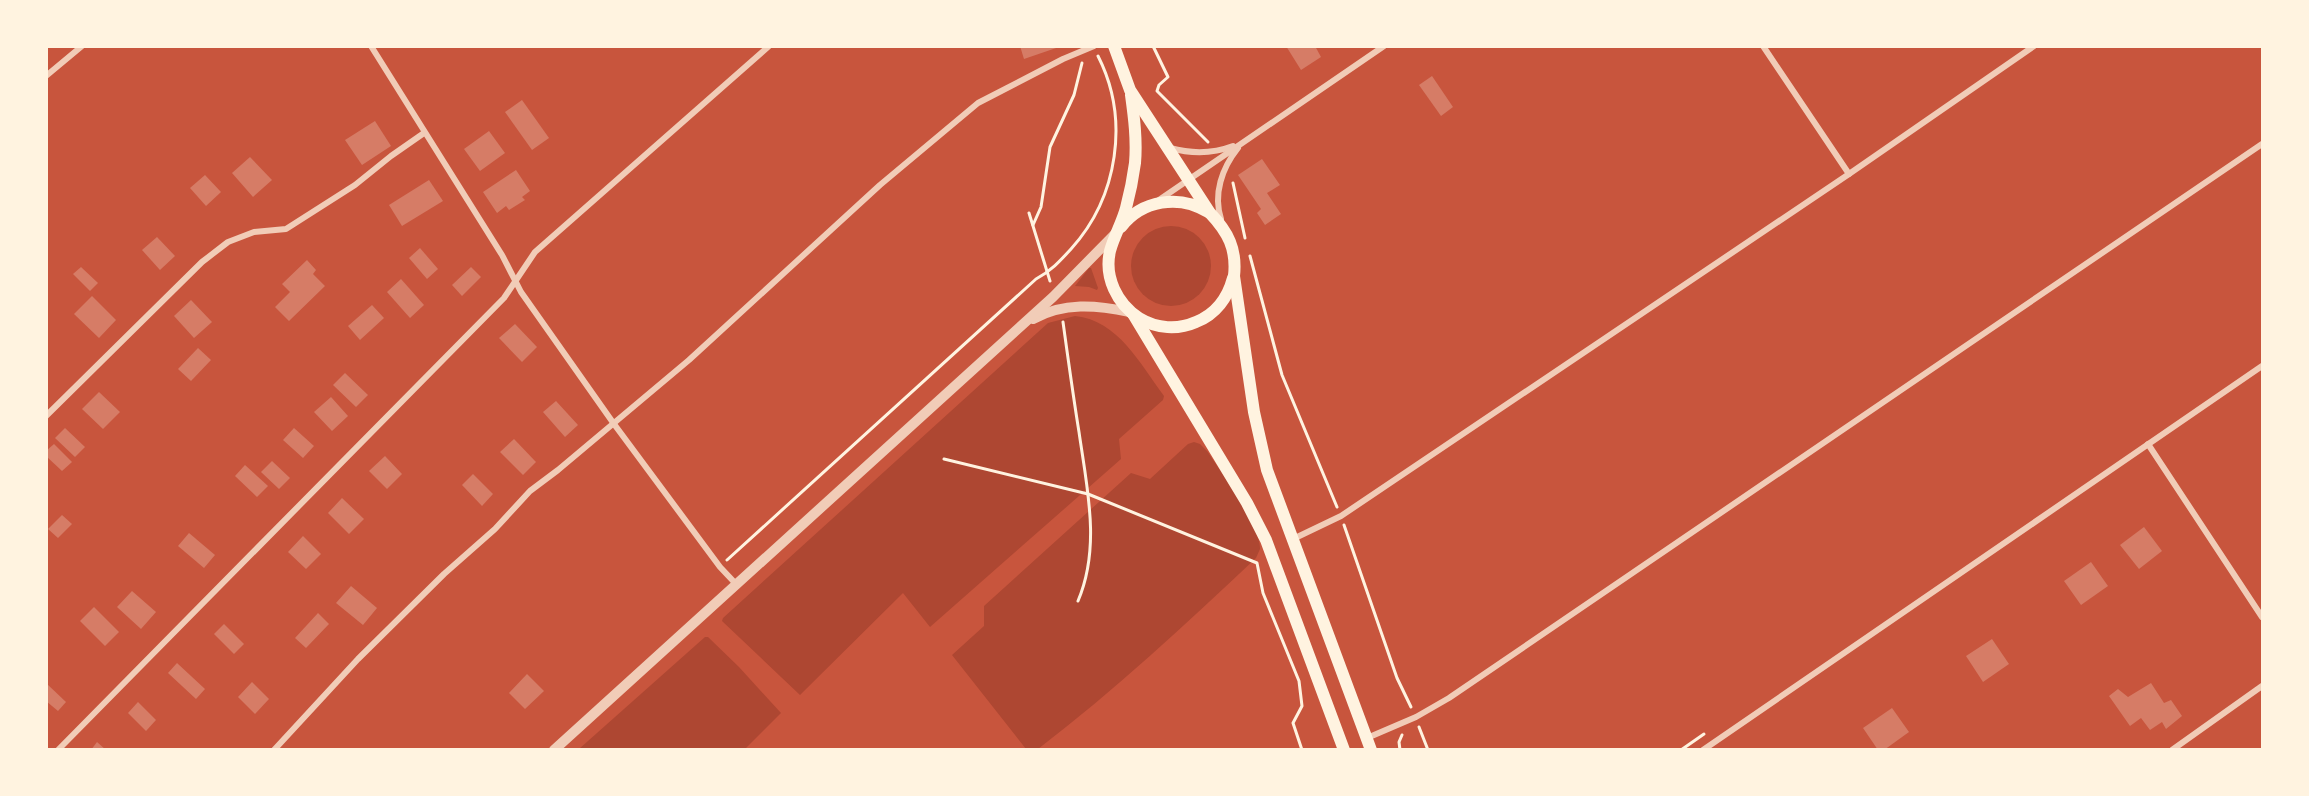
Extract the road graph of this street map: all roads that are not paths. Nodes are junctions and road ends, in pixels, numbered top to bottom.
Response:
1 (82, 46) edge
2 (371, 46) edge
3 (769, 46) edge
4 (1114, 46) edge
5 (1384, 46) edge
6 (1763, 46) edge
7 (2034, 46) edge
8 (1094, 47) edge
9 (46, 75) edge
10 (1130, 90) junction
11 (424, 133) junction
12 (1248, 140) junction
13 (2262, 144) edge
14 (1167, 147) junction
15 (1849, 174) junction
16 (1188, 179) junction
17 (1154, 204) junction
18 (1210, 213) junction
19 (1223, 227) junction
20 (1119, 230) junction
21 (1234, 276) junction
22 (515, 280) junction
23 (1131, 313) junction
24 (1022, 325) junction
25 (2262, 366) edge
26 (46, 416) edge
27 (614, 424) junction
28 (2148, 444) junction
29 (1292, 539) junction
30 (736, 584) junction
31 (2262, 617) edge
32 (2262, 687) edge
33 (1369, 744) edge
34 (58, 750) edge
35 (274, 750) edge
36 (555, 750) edge
37 (1344, 750) edge
38 (1702, 750) edge
39 (2172, 750) edge

1 - 9 street
2 - 11 street
3 - 22 street
4 - 10 main road
5 - 12 street
6 - 15 street
7 - 15 street
8 - 27 street
10 - 14 main road
10 - 20 main road
11 - 22 street
11 - 26 street
12 - 14 street
12 - 16 street
12 - 19 street
13 - 33 street
14 - 16 main road
15 - 29 street
16 - 17 street
16 - 18 main road
17 - 18 main road
17 - 20 main road
18 - 19 main road
19 - 21 main road
20 - 23 main road
20 - 24 street
21 - 23 main road
21 - 29 main road
22 - 27 street
22 - 34 street
23 - 24 street
23 - 37 main road
24 - 30 street
25 - 28 street
27 - 30 street
27 - 35 street
28 - 31 street
28 - 38 street
29 - 33 main road
30 - 36 street
32 - 39 street

